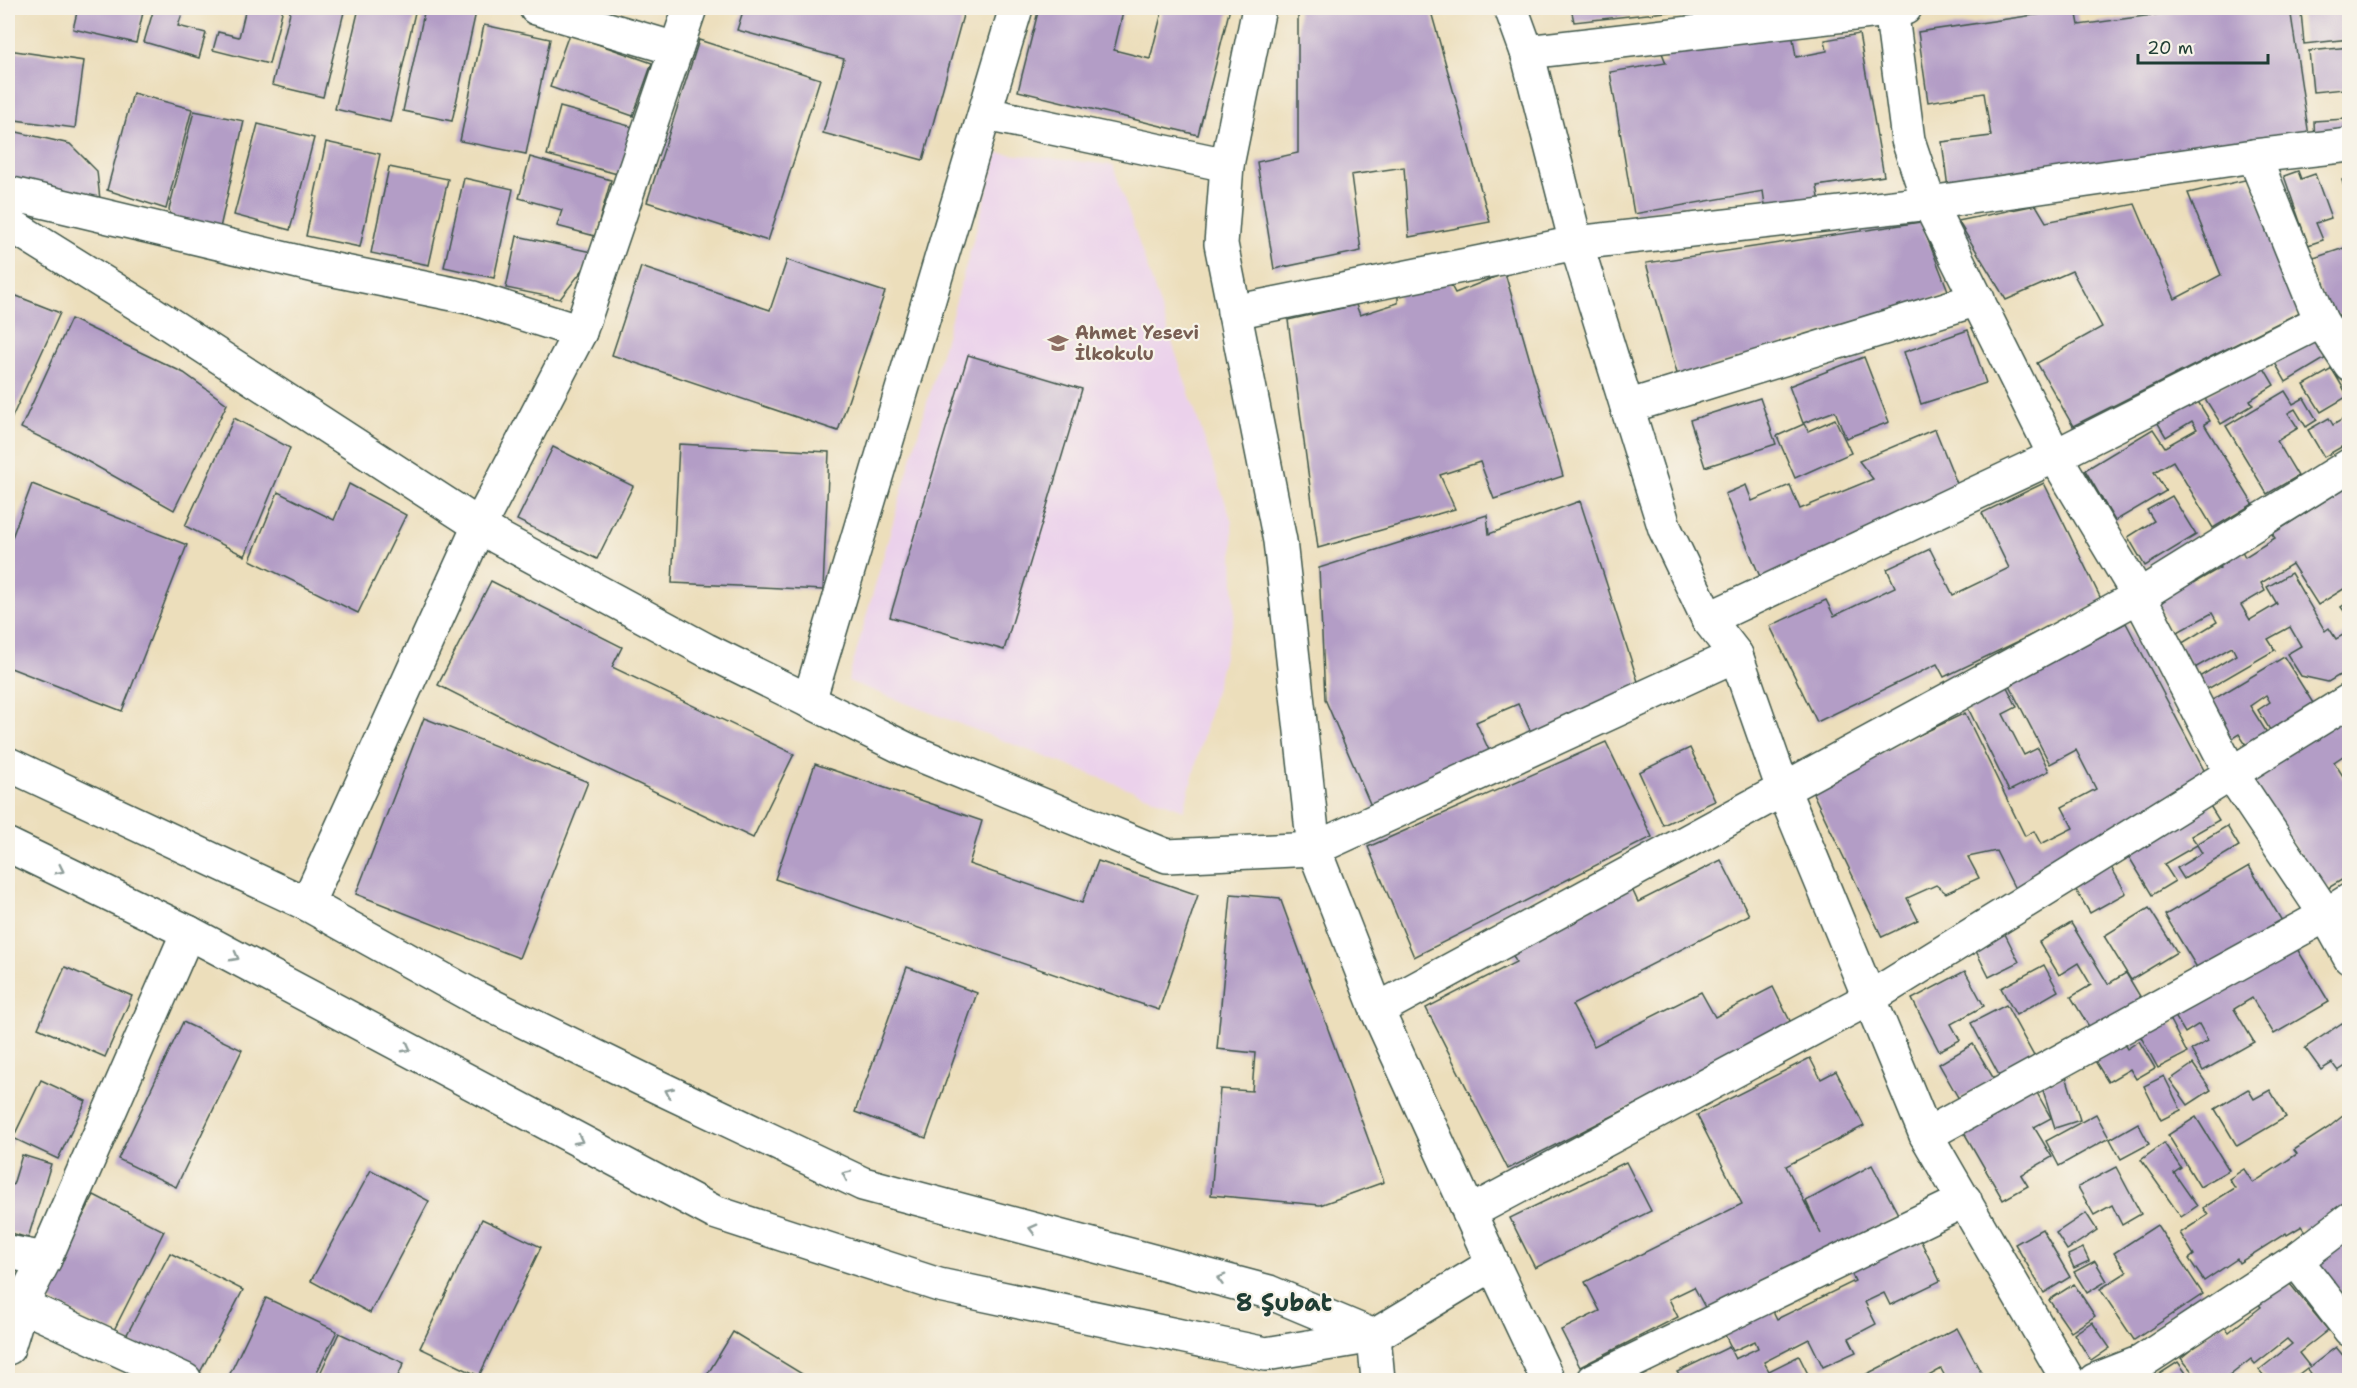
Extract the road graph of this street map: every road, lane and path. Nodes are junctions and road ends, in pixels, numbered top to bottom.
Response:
1 (536, 8) edge
2 (690, 8) edge
3 (1016, 8) edge
4 (1259, 8) edge
5 (1511, 8) edge
6 (1896, 8) edge
7 (676, 49) junction
8 (1527, 52) junction
9 (986, 114) junction
10 (2349, 145) edge
11 (2254, 156) junction
12 (1227, 165) junction
13 (8, 193) edge
14 (1929, 203) junction
15 (8, 223) edge
16 (1576, 243) junction
17 (1978, 299) junction
18 (1234, 312) junction
19 (2321, 321) junction
20 (580, 332) junction
21 (2349, 365) edge
22 (1626, 407) junction
23 (2055, 456) junction
24 (2349, 465) edge
25 (480, 526) junction
26 (2139, 596) junction
27 (1708, 619) junction
28 (1736, 655) junction
29 (2349, 700) edge
30 (809, 701) junction
31 (8, 764) edge
32 (2231, 773) junction
33 (1783, 789) junction
34 (8, 845) edge
35 (1314, 849) junction
36 (307, 904) junction
37 (2338, 907) edge
38 (188, 932) junction
39 (2349, 958) edge
40 (1868, 999) junction
41 (1377, 1010) junction
42 (1926, 1136) junction
43 (1965, 1200) junction
44 (1469, 1212) junction
45 (2349, 1219) edge
46 (8, 1252) edge
47 (45, 1259) junction
48 (2296, 1260) junction
49 (1492, 1264) junction
50 (21, 1305) junction
51 (2349, 1330) edge
52 (1374, 1336) junction
53 (8, 1348) edge
54 (184, 1380) edge
55 (1378, 1380) edge
56 (1548, 1380) edge
57 (1594, 1380) edge
58 (2068, 1380) edge
59 (2096, 1380) edge

1 - 7 street
2 - 7 street
3 - 9 street
4 - 12 street
5 - 8 street
6 - 8 street
6 - 14 street
7 - 20 street
8 - 16 street
9 - 12 street
9 - 30 street
10 - 11 street
11 - 14 street
11 - 19 street
12 - 18 street
13 - 20 street
14 - 16 street
14 - 17 street
15 - 25 street
16 - 18 street
16 - 22 street
17 - 22 street
17 - 23 street
18 - 35 street
19 - 21 street
19 - 23 street
20 - 25 street
22 - 27 street
23 - 26 street
23 - 27 street
24 - 26 street
25 - 30 street
25 - 36 street
26 - 32 street
26 - 33 street
27 - 28 street
28 - 33 street
28 - 35 street
29 - 32 street
30 - 35 street
31 - 36 street
32 - 37 street
32 - 40 street
33 - 40 street
33 - 41 street
34 -> 38 street
35 - 41 street
52 -> 36 street
37 - 39 street
37 - 42 street
38 - 47 street
38 -> 52 street
40 - 42 street
40 - 44 street
41 - 44 street
42 - 43 street
43 - 57 street
43 - 58 street
44 - 49 street
45 - 48 street
46 - 47 street
47 - 50 street
48 - 51 street
48 - 59 street
49 - 52 street
49 - 56 street
50 - 53 street
50 - 54 street
52 - 55 street

